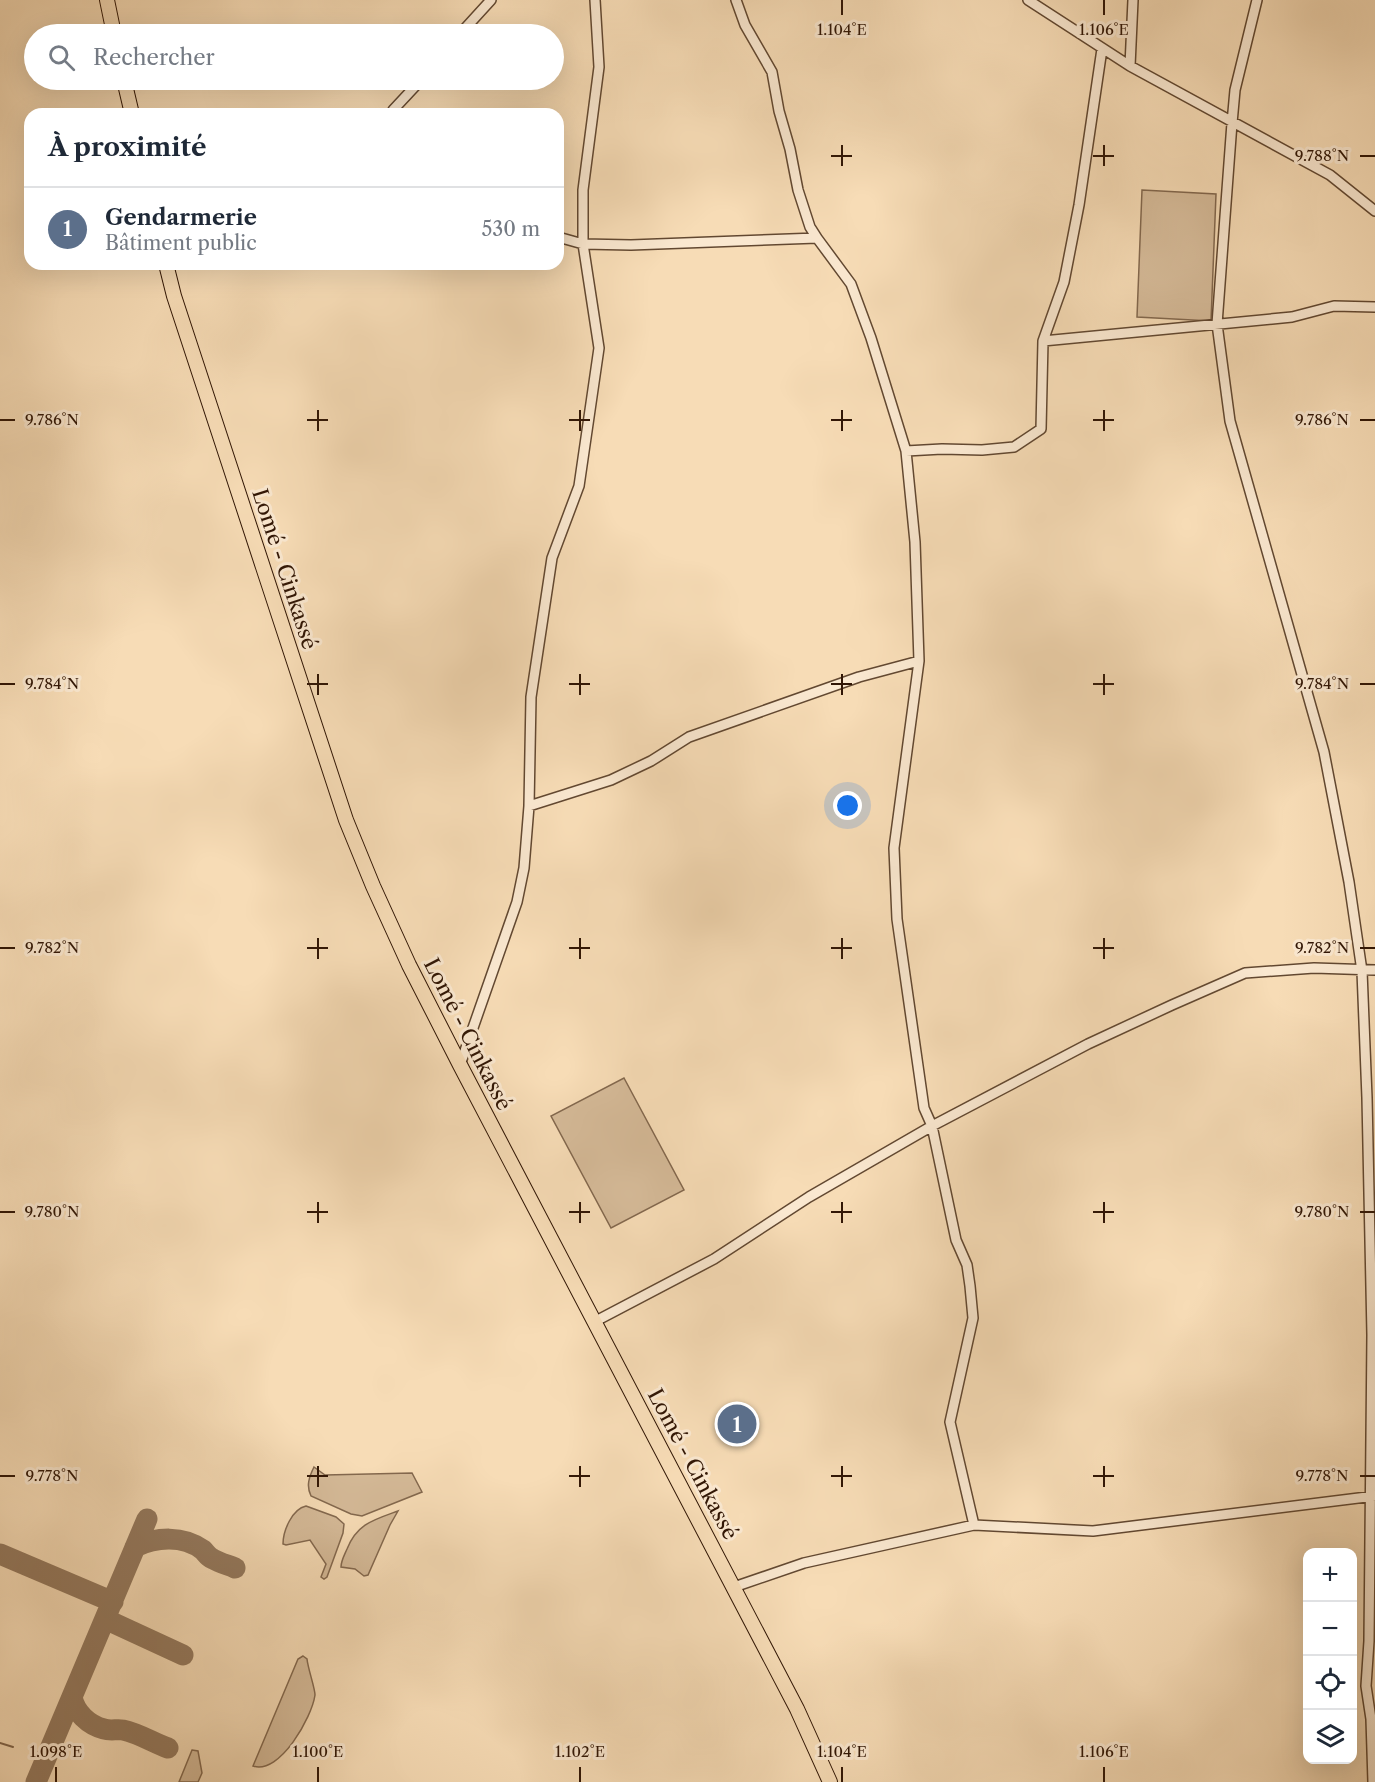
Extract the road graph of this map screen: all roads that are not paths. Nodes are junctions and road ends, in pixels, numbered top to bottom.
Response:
1 (107, 0) edge
2 (491, 0) edge
3 (595, 0) edge
4 (736, 0) edge
5 (1028, 0) edge
6 (1133, 0) edge
7 (1257, 0) edge
8 (112, 24) edge
9 (469, 24) edge
10 (1102, 49) junction
11 (1130, 66) junction
12 (126, 90) edge
13 (412, 90) edge
14 (131, 108) edge
15 (395, 108) edge
16 (1232, 123) junction
17 (1375, 211) edge
18 (817, 238) junction
19 (564, 239) edge
20 (583, 244) junction
21 (168, 270) edge
22 (1375, 307) edge
23 (1217, 324) junction
24 (1043, 341) junction
25 (906, 451) junction
26 (919, 661) junction
27 (529, 806) junction
28 (1362, 970) junction
29 (1375, 970) edge
30 (460, 1065) junction
31 (932, 1126) junction
32 (594, 1322) junction
33 (1373, 1496) edge
34 (974, 1525) junction
35 (734, 1587) junction
36 (830, 1782) edge
37 (1373, 1782) edge

1 - 8 highway
2 - 9 street
3 - 20 street
4 - 18 street
5 - 10 street
6 - 11 street
7 - 16 street
10 - 11 street
10 - 24 street
11 - 16 street
12 - 14 highway
13 - 15 street
16 - 17 street
16 - 23 street
18 - 20 street
18 - 25 street
19 - 20 street
20 - 27 street
21 - 30 highway, Lomé - Cinkassé
22 - 23 street
23 - 24 street
23 - 28 street
24 - 25 street
25 - 26 street
26 - 27 street
26 - 31 street
27 - 30 street
28 - 29 street
28 - 31 street
28 - 33 street
30 - 32 highway, Lomé - Cinkassé
31 - 32 street
31 - 34 street
32 - 35 highway, Lomé - Cinkassé
33 - 34 street
33 - 37 street
34 - 35 street
35 - 36 highway, Lomé - Cinkassé

